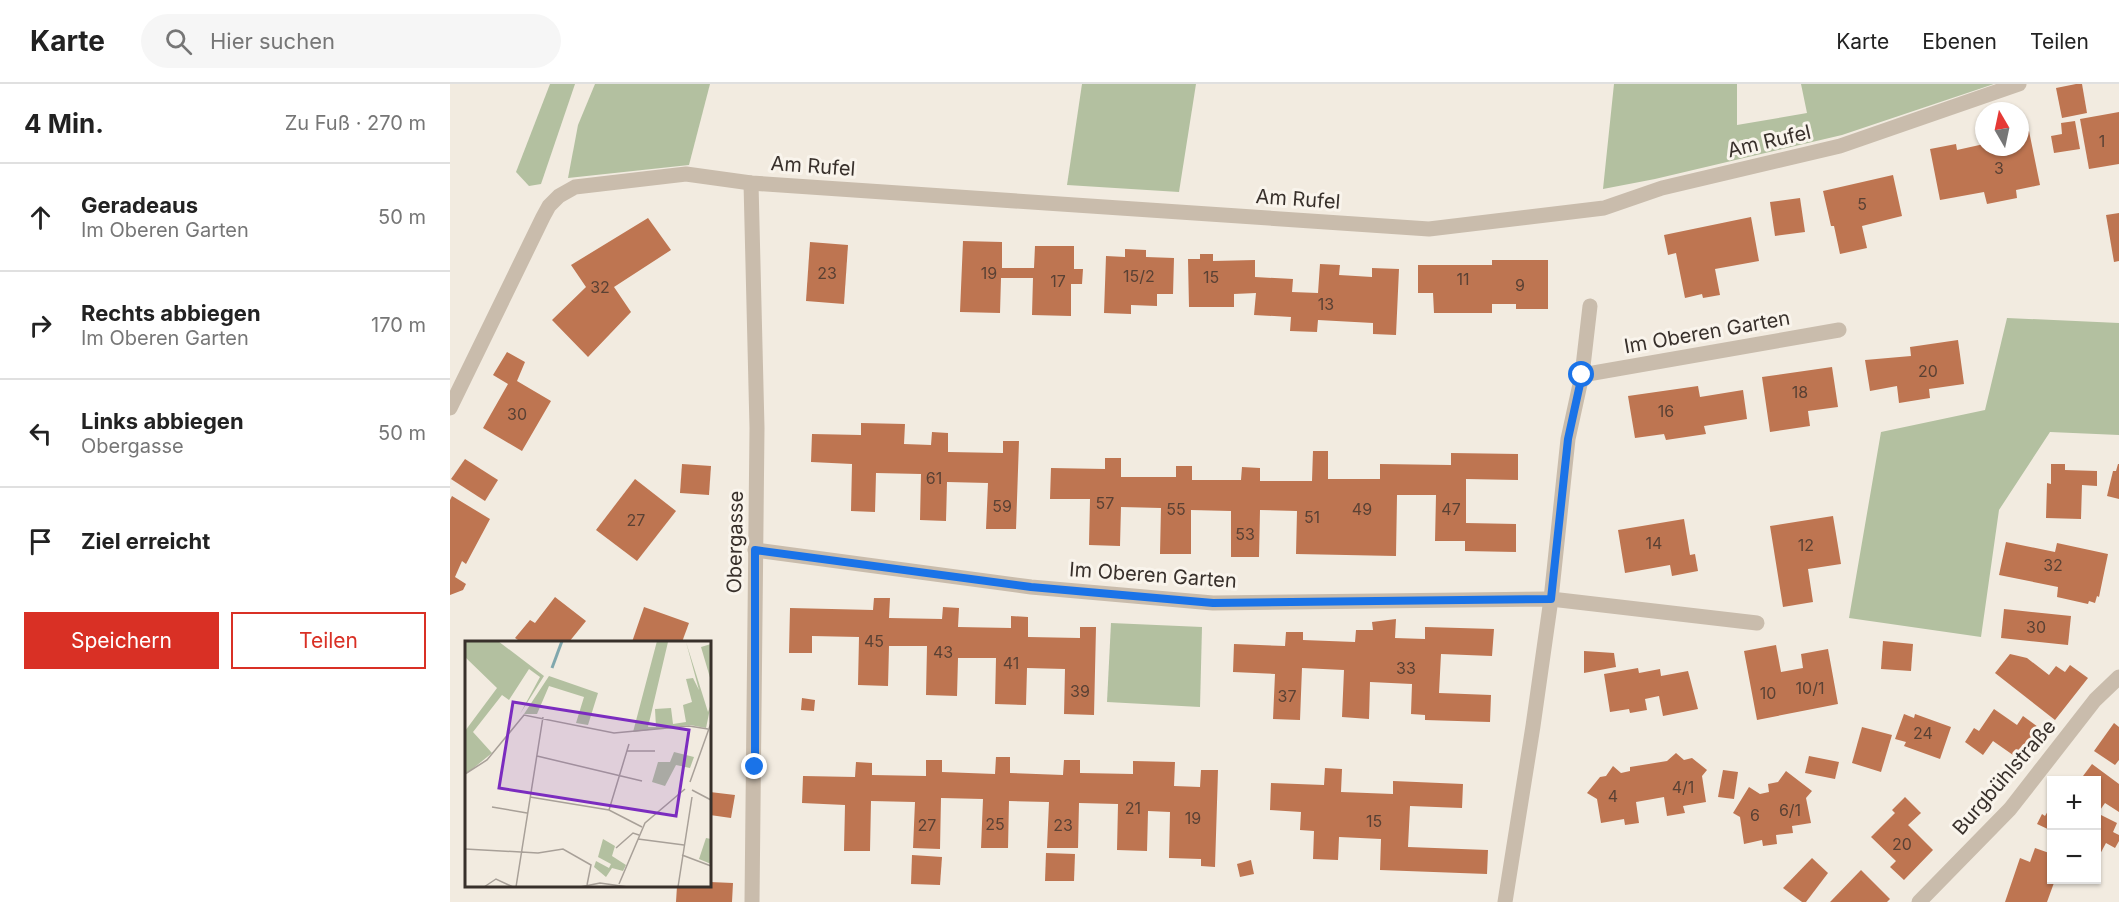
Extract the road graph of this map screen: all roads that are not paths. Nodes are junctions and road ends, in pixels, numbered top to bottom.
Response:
1 (2019, 84) edge
2 (751, 183) junction
3 (1590, 306) dead end
4 (1839, 330) dead end
5 (1582, 375) junction
6 (450, 408) edge
7 (755, 550) junction
8 (1551, 599) junction
9 (1757, 623) dead end
10 (2119, 677) edge
11 (752, 902) edge
12 (1505, 902) edge
13 (1919, 902) edge

1 - 2 street, Am Rufel
2 - 6 street, Am Rufel
2 - 7 street, Obergasse
3 - 5 street
4 - 5 street, Im Oberen Garten
5 - 8 street
7 - 8 street, Im Oberen Garten
7 - 11 street, Obergasse
8 - 9 street, Im Oberen Garten
8 - 12 street
10 - 13 street, Burgbühlstraße

